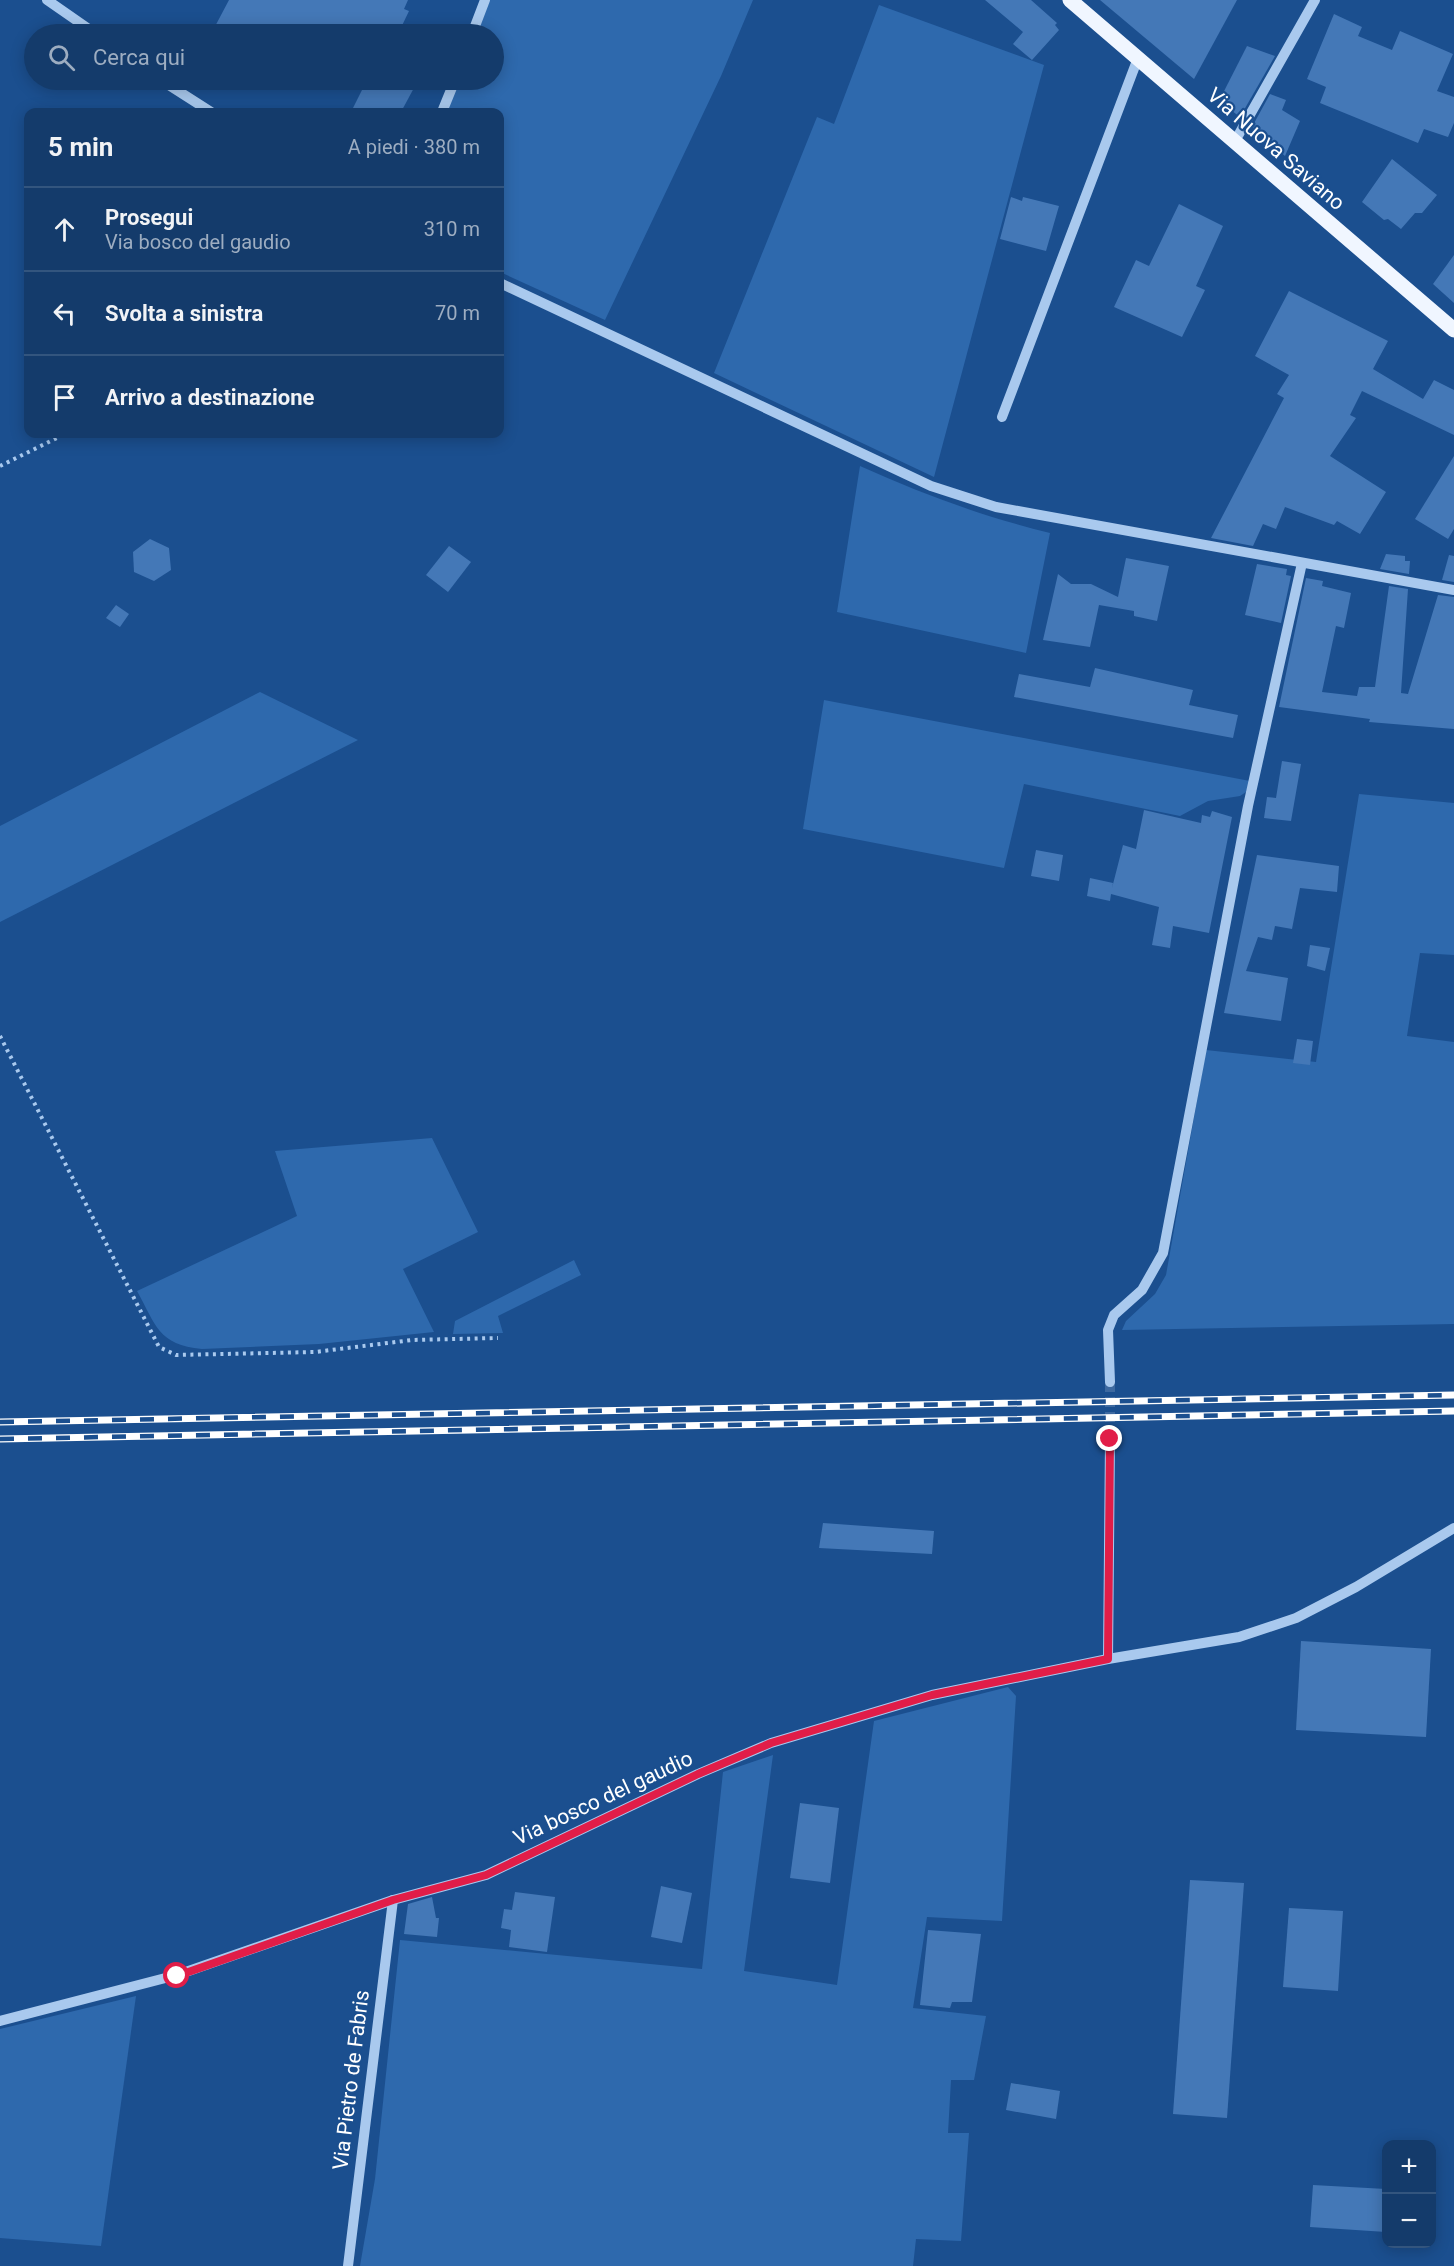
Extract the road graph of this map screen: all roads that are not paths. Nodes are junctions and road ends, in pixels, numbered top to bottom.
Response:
1 (47, 0) edge
2 (485, 0) edge
3 (1070, 0) edge
4 (1315, 0) edge
5 (82, 24) edge
6 (476, 24) edge
7 (1138, 58) junction
8 (177, 90) edge
9 (451, 90) edge
10 (205, 108) edge
11 (444, 108) edge
12 (1235, 141) junction
13 (504, 285) edge
14 (1454, 330) edge
15 (1002, 417) dead end
16 (1302, 563) junction
17 (1454, 590) edge
18 (1110, 1382) tunnel mouth
19 (1110, 1439) tunnel mouth
20 (1454, 1528) edge
21 (1108, 1659) junction
22 (393, 1900) junction
23 (0, 2021) edge
24 (348, 2266) edge

1 - 5 street
2 - 6 street
3 - 7 main road, Via Nuova Saviano
4 - 12 street
7 - 12 main road, Via Nuova Saviano
7 - 15 street
8 - 10 street
9 - 11 street
12 - 14 main road, Via Nuova Saviano
13 - 16 street
16 - 17 street
16 - 18 street
19 - 21 street
20 - 21 street, Via bosco del gaudio
21 - 22 street, Via bosco del gaudio
22 - 23 street, Via bosco del gaudio
22 - 24 street, Via Pietro de Fabris

